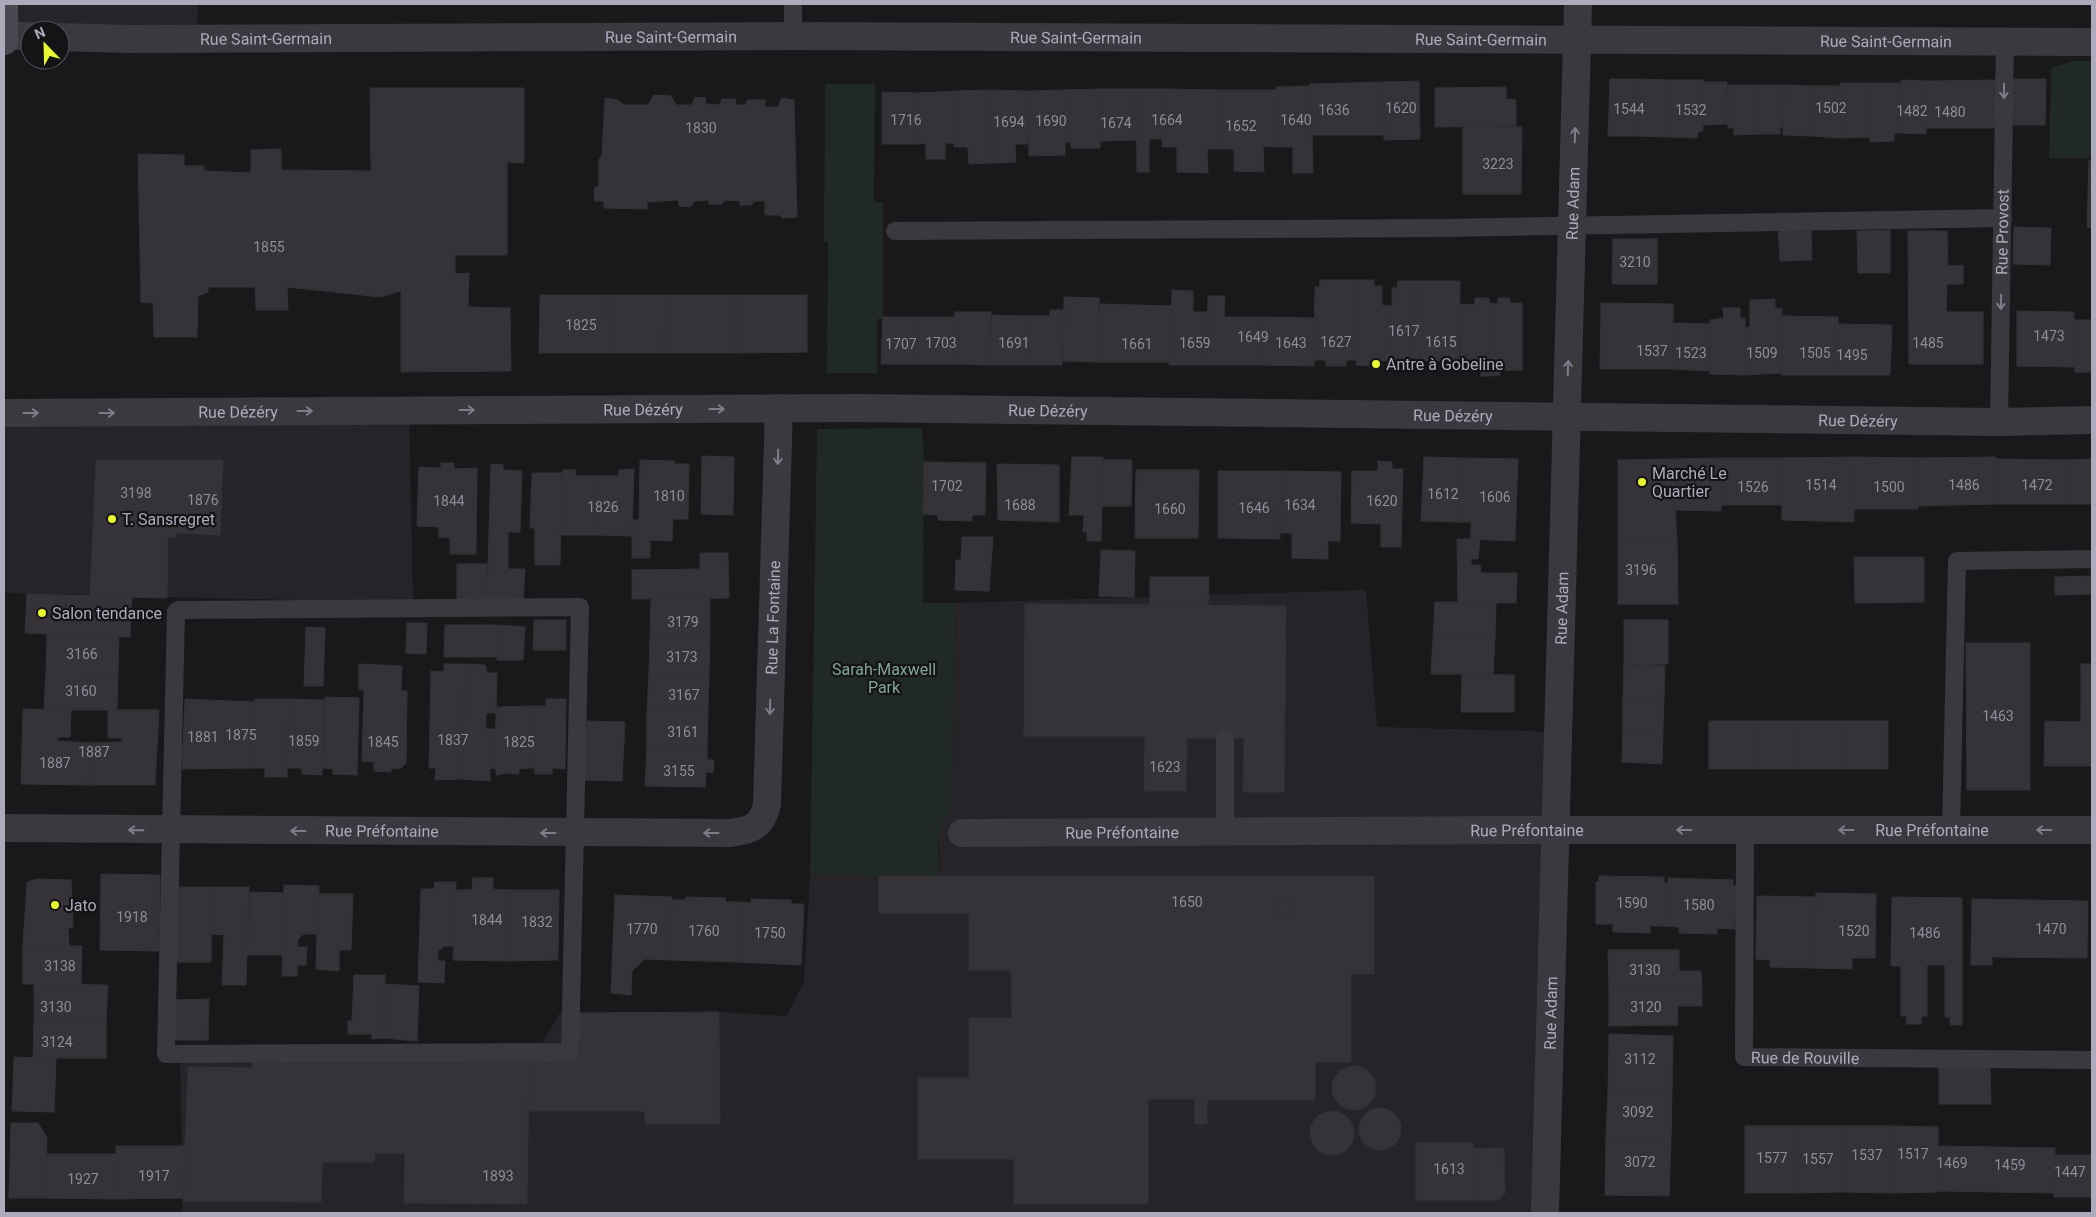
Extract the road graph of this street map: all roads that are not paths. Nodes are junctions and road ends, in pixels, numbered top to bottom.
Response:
1 (4, 4) edge
2 (793, 4) edge
3 (1578, 4) edge
4 (4, 36) edge
5 (20, 36) edge
6 (793, 36) junction
7 (70, 37) edge
8 (1577, 39) junction
9 (4, 41) edge
10 (2092, 42) edge
11 (2005, 43) junction
12 (2003, 218) junction
13 (1572, 226) junction
14 (895, 231) dead end
15 (779, 408) junction
16 (4, 413) edge
17 (1567, 416) junction
18 (2092, 420) edge
19 (1999, 422) junction
20 (2092, 558) edge
21 (1225, 738) dead end
22 (758, 825) joint
23 (4, 828) edge
24 (170, 830) junction
25 (1555, 830) junction
26 (1745, 830) junction
27 (1951, 830) junction
28 (2092, 830) edge
29 (1225, 831) junction
30 (575, 833) junction
31 (962, 833) dead end
32 (2092, 1060) edge
33 (1545, 1213) edge

1 - 4 main road
2 - 6 lane
3 - 8 street, Rue Adam
4 - 5 street
4 - 9 main road
6 - 7 street, Rue Saint-Germain
6 - 8 street, Rue Saint-Germain
8 - 11 street, Rue Saint-Germain
13 -> 8 street, Rue Adam
10 - 11 street, Rue Saint-Germain
11 -> 12 lane, Rue Provost
12 - 13 lane
12 -> 19 lane, Rue Provost
13 - 14 lane
17 -> 13 street, Rue Adam
16 -> 15 street, Rue Dézéry
15 - 17 street, Rue Dézéry
15 -> 22 street, Rue La Fontaine
17 - 19 street, Rue Dézéry
17 - 25 street, Rue Adam
18 - 19 street, Rue Dézéry
20 - 27 lane
21 - 29 lane
22 -> 30 street, Rue Préfontaine
24 -> 23 street, Rue Préfontaine
30 -> 24 street, Rue Préfontaine
24 - 30 lane
24 - 30 lane
26 -> 25 street, Rue Préfontaine
25 - 29 street, Rue Préfontaine
25 - 33 street, Rue Adam
27 -> 26 street, Rue Préfontaine
26 - 32 lane, Rue de Rouville
28 -> 27 street, Rue Préfontaine
29 - 31 street, Rue Préfontaine

